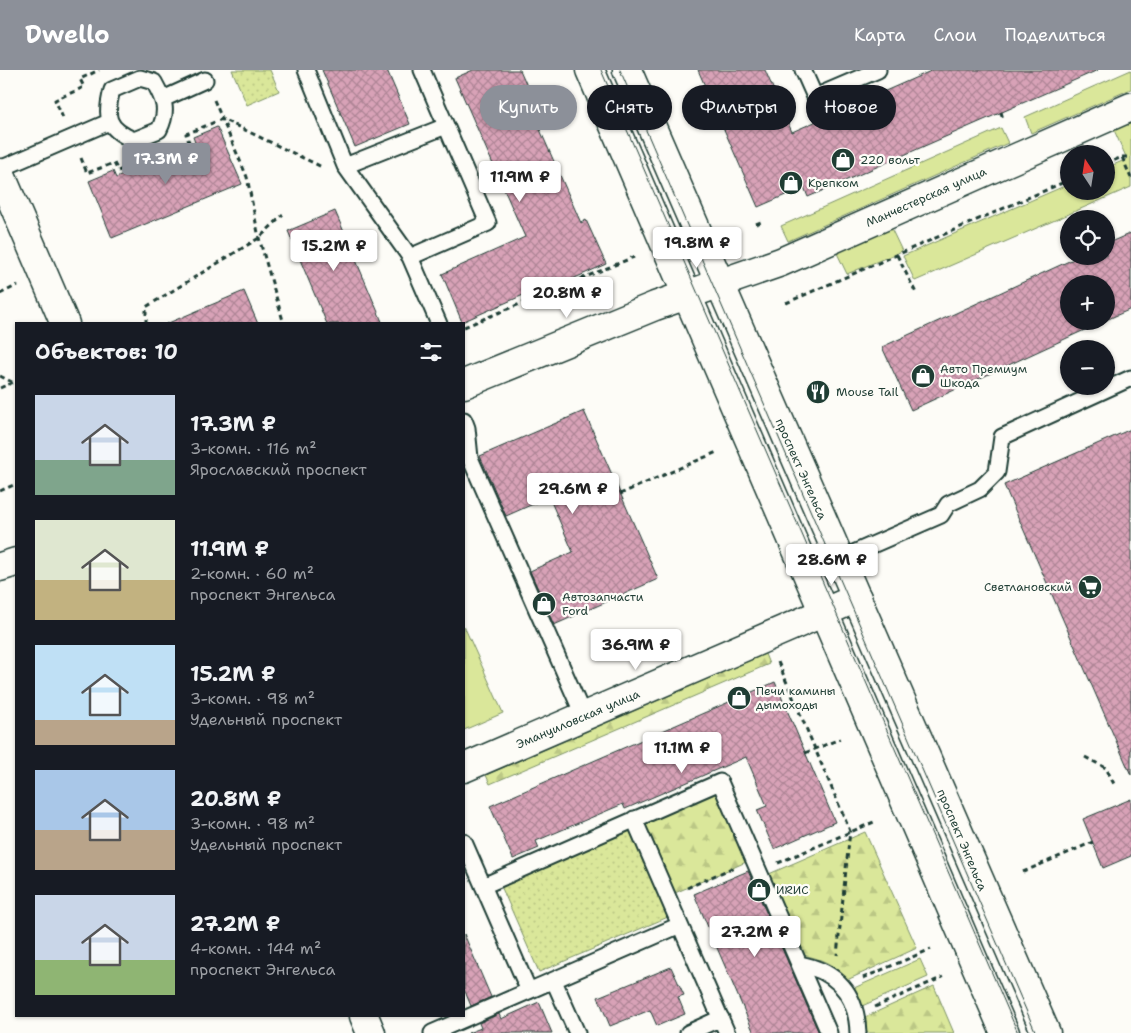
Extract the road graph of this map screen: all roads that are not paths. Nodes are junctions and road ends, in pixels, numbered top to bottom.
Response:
1 (306, 70) edge
2 (422, 70) edge
3 (590, 70) edge
4 (628, 70) edge
5 (803, 70) edge
6 (878, 70) edge
7 (205, 80) road end
8 (163, 99) junction
9 (1131, 107) edge
10 (109, 122) junction
11 (446, 126) junction
12 (345, 166) junction
13 (0, 170) edge
14 (0, 173) edge
15 (410, 257) junction
16 (720, 284) junction
17 (687, 295) junction
18 (64, 322) edge
19 (438, 322) edge
20 (1131, 378) edge
21 (465, 383) edge
22 (465, 423) edge
23 (840, 558) junction
24 (15, 562) edge
25 (0, 567) edge
26 (857, 598) junction
27 (824, 613) junction
28 (584, 717) junction
29 (465, 768) edge
30 (634, 819) junction
31 (465, 844) edge
32 (482, 886) junction
33 (680, 925) junction
34 (799, 964) junction
35 (554, 980) junction
36 (529, 991) junction
37 (364, 1017) edge
38 (721, 1018) junction
39 (371, 1033) edge
40 (432, 1033) edge
41 (577, 1033) edge
42 (688, 1033) edge
43 (727, 1033) edge
44 (829, 1033) edge
45 (858, 1033) edge
46 (1005, 1033) edge
47 (1046, 1033) edge

1 - 12 lane
2 - 11 lane
3 - 17 main road
4 - 16 main road, проспект Энгельса
5 - 6 lane
7 - 8 lane
8 - 10 lane
8 - 10 lane
9 - 16 main road, Манчестерская улица
10 - 13 lane
11 - 12 lane
11 - 15 lane
12 - 15 lane
14 - 18 main road
15 - 19 lane
16 - 17 main road, Манчестерская улица
16 - 23 main road, проспект Энгельса
17 - 21 main road, Манчестерская улица
17 - 27 main road
20 - 23 lane
22 - 28 lane
23 - 26 main road, проспект Энгельса
24 - 25 main road
26 - 27 main road, Эмануиловская улица
26 - 47 main road, проспект Энгельса
27 - 28 main road, Эмануиловская улица
27 - 46 main road
28 - 29 main road, Эмануиловская улица
30 - 32 lane
30 - 33 lane
30 - 34 lane
31 - 32 lane
32 - 36 lane
33 - 35 lane
33 - 38 lane
34 - 44 lane
34 - 45 lane
35 - 36 lane
35 - 41 lane
36 - 40 lane
37 - 39 main road
38 - 42 lane
38 - 43 lane

